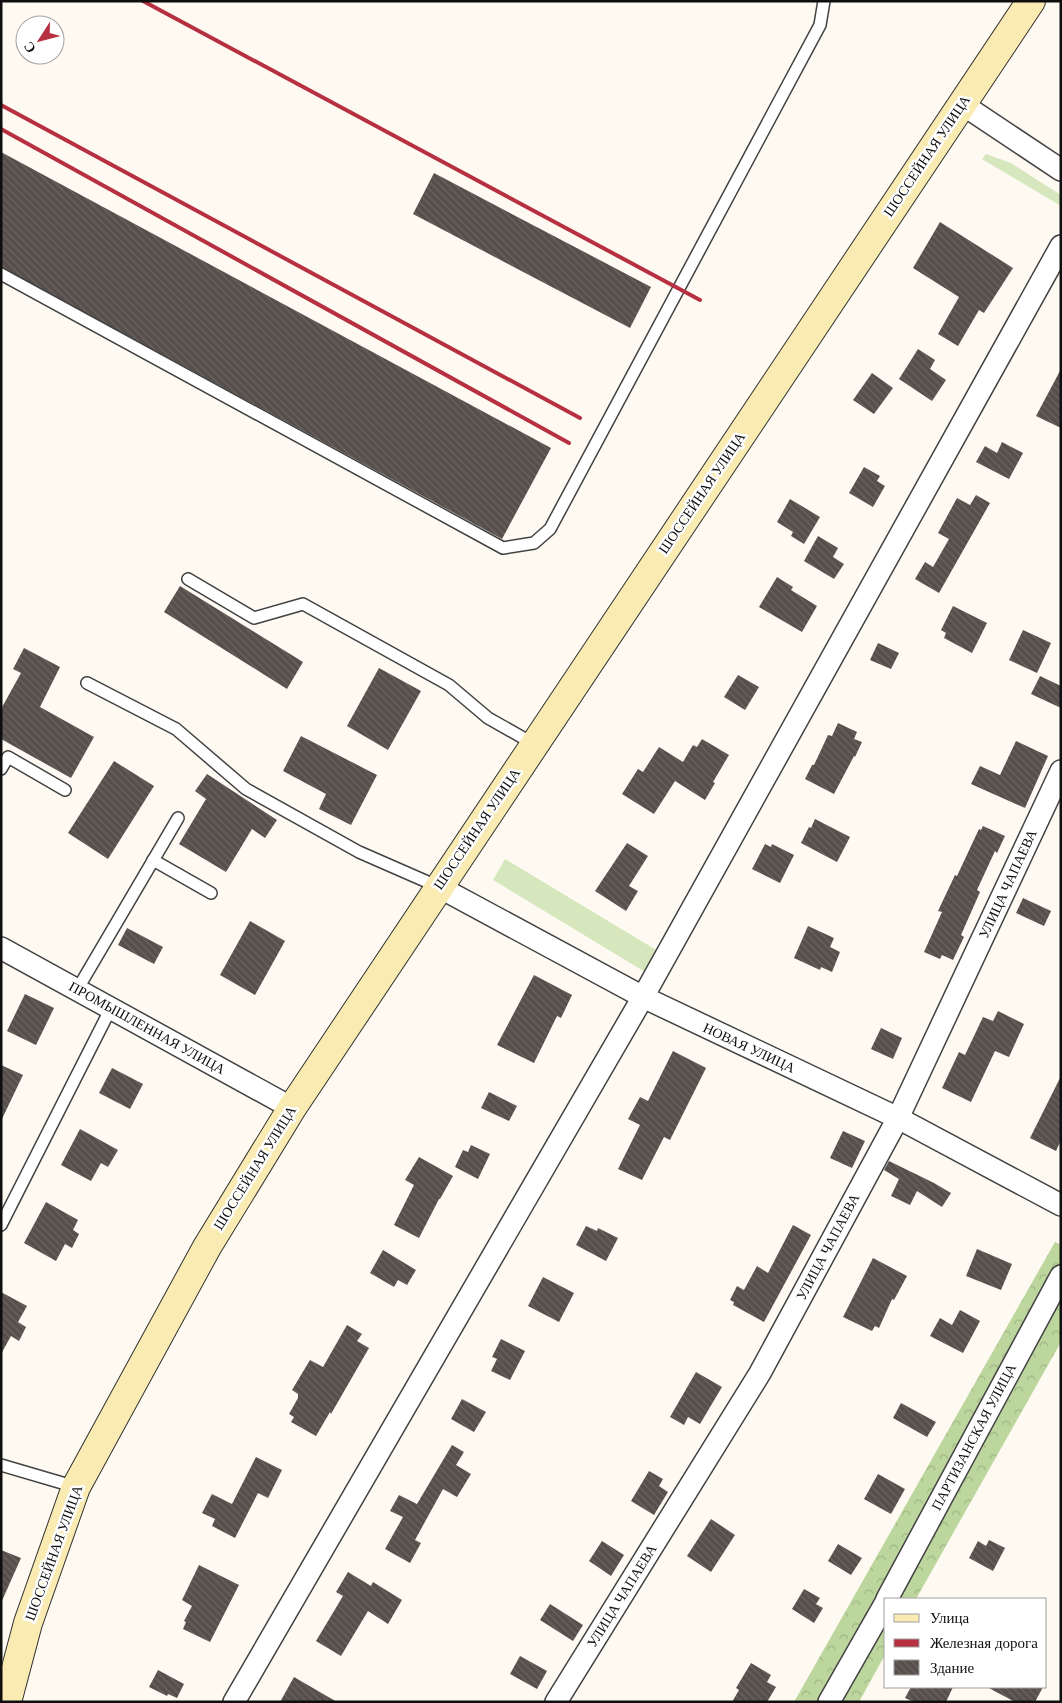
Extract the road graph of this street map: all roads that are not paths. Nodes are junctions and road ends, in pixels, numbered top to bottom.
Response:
1 (824, 1) edge
2 (1031, 1) edge
3 (962, 104) junction
4 (1061, 170) edge
5 (1061, 246) edge
6 (1, 274) edge
7 (188, 579) dead end
8 (87, 683) dead end
9 (534, 744) junction
10 (1, 769) edge
11 (1061, 771) edge
12 (65, 790) dead end
13 (178, 818) dead end
14 (153, 860) junction
15 (439, 886) junction
16 (210, 893) dead end
17 (1, 948) edge
18 (77, 990) junction
19 (643, 997) junction
20 (111, 1008) junction
21 (292, 1108) junction
22 (898, 1118) junction
23 (1061, 1205) edge
24 (1, 1225) edge
25 (1061, 1276) edge
26 (1, 1465) edge
27 (76, 1487) junction
28 (888, 1598) edge
29 (884, 1605) edge
30 (7, 1702) edge
31 (234, 1702) edge
32 (556, 1702) edge
33 (829, 1702) edge

1 - 6 lane
2 - 3 main road, ШОССЕЙНАЯ УЛИЦА
3 - 4 street
3 - 9 main road, ШОССЕЙНАЯ УЛИЦА
5 - 19 street
7 - 9 lane
8 - 15 lane
9 - 15 main road, ШОССЕЙНАЯ УЛИЦА
10 - 12 lane
11 - 22 street, УЛИЦА ЧАПАЕВА
13 - 14 lane
14 - 16 lane
14 - 18 lane
15 - 19 street, НОВАЯ УЛИЦА
15 - 21 main road, ШОССЕЙНАЯ УЛИЦА
17 - 18 street, ПРОМЫШЛЕННАЯ УЛИЦА
18 - 20 street, ПРОМЫШЛЕННАЯ УЛИЦА
19 - 22 street, НОВАЯ УЛИЦА
19 - 31 street
20 - 21 street, ПРОМЫШЛЕННАЯ УЛИЦА
20 - 24 lane
21 - 27 main road, ШОССЕЙНАЯ УЛИЦА
22 - 23 street, НОВАЯ УЛИЦА
22 - 32 street, УЛИЦА ЧАПАЕВА
25 - 28 street, ПАРТИЗАНСКАЯ УЛИЦА
26 - 27 lane
27 - 30 main road, ШОССЕЙНАЯ УЛИЦА
29 - 33 street, ПАРТИЗАНСКАЯ УЛИЦА

